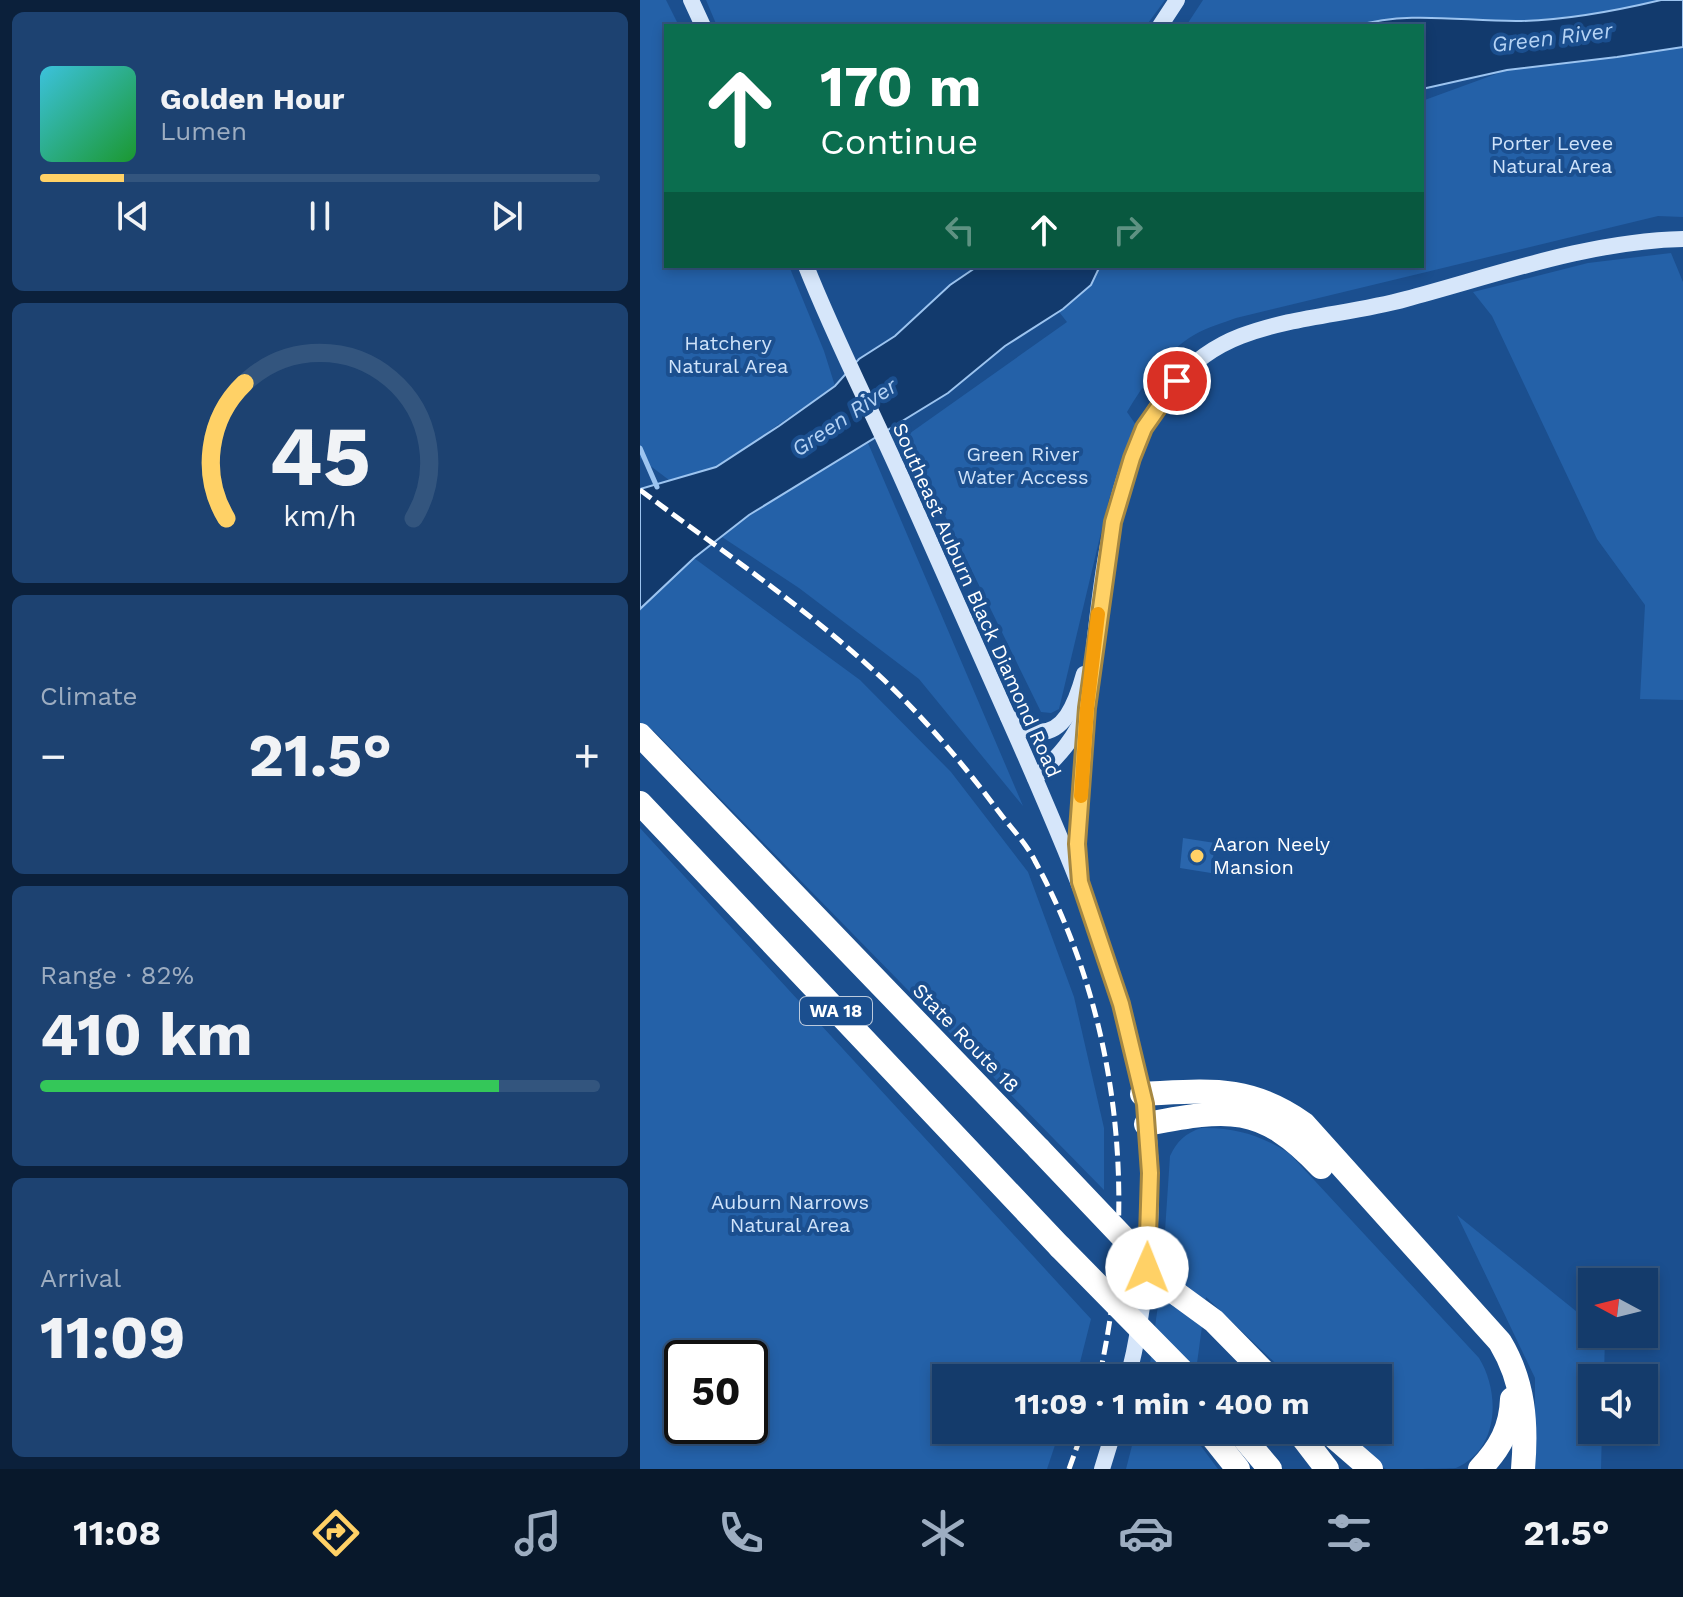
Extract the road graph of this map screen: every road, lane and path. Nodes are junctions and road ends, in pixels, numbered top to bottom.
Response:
1 (691, 0) edge
2 (1177, 0) edge
3 (702, 24) edge
4 (1161, 24) edge
5 (1683, 239) edge
6 (807, 268) edge
7 (1096, 631) junction
8 (1087, 708) junction
9 (1008, 717) junction
10 (640, 735) edge
11 (1035, 778) junction
12 (640, 803) edge
13 (1080, 882) junction
14 (1142, 1094) junction
15 (1146, 1124) junction
16 (1060, 1247) junction
17 (1214, 1328) junction
18 (1132, 1364) edge
19 (1154, 1364) edge
20 (1175, 1364) edge
21 (1243, 1364) edge
22 (1254, 1364) edge
23 (1110, 1444) edge
24 (1218, 1444) edge
25 (1249, 1444) edge
26 (1308, 1444) edge
27 (1342, 1444) edge
28 (1102, 1469) edge
29 (1238, 1469) edge
30 (1270, 1469) edge
31 (1327, 1469) edge
32 (1371, 1469) edge
33 (1480, 1469) edge
34 (1523, 1469) edge

1 - 3 street
2 - 4 street
5 - 7 street
6 - 9 street, Southeast Auburn Black Diamond Road
7 - 8 street
7 - 9 street
8 - 11 street
8 - 13 street
9 - 11 street, Southeast Auburn Black Diamond Road
10 - 17 highway, State Route 18 / WA 18, bridge
11 - 13 street, Southeast Auburn Black Diamond Road
12 - 16 highway, WA 18
13 - 14 street, Southeast Auburn Black Diamond Road
14 - 15 street, Southeast Auburn Black Diamond Road
14 - 34 highway
15 - 18 street, Southeast Auburn Black Diamond Road
15 - 33 highway
16 - 19 highway, bridge
16 - 20 highway, WA 18, bridge
17 - 21 highway
17 - 22 highway
23 - 28 street
24 - 29 highway
25 - 30 highway
26 - 31 highway
27 - 32 highway

